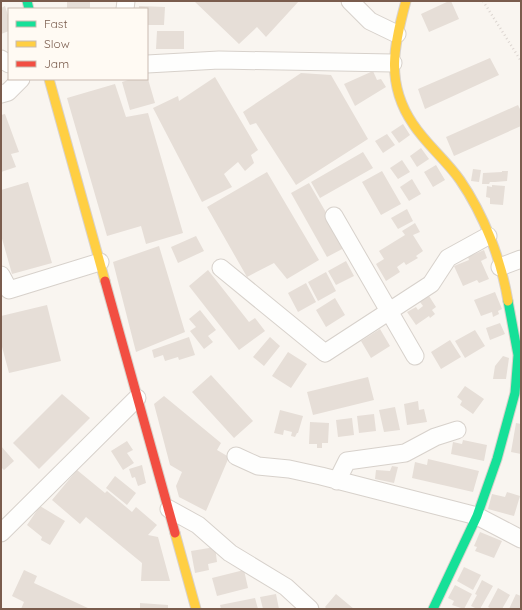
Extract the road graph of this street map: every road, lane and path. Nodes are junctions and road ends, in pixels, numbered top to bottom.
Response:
1 (350, 1) edge
2 (406, 1) edge
3 (483, 1) edge
4 (397, 34) junction
5 (521, 61) edge
6 (148, 64) edge
7 (393, 64) junction
8 (20, 80) edge
9 (51, 80) edge
10 (1, 94) edge
11 (334, 216) dead end
12 (488, 236) junction
13 (521, 259) edge
14 (100, 262) junction
15 (500, 267) junction
16 (221, 268) dead end
17 (1, 276) edge
18 (389, 311) junction
19 (416, 356) dead end
20 (519, 356) edge
21 (137, 398) junction
22 (457, 430) dead end
23 (236, 456) dead end
24 (337, 481) junction
25 (169, 509) junction
26 (477, 516) junction
27 (1, 533) edge
28 (521, 540) edge
29 (196, 609) edge
30 (310, 609) edge
31 (433, 609) edge

1 - 4 street
2 - 4 street
3 - 5 path
4 - 7 street
6 - 7 street
7 - 12 street
8 - 10 street
9 - 14 street
11 - 18 street
12 - 15 street
12 - 18 street
13 - 15 street
14 - 17 street
14 - 21 street
15 - 20 street
16 - 18 street
18 - 19 street
20 - 26 street
21 - 25 street
21 - 27 street
22 - 24 street
23 - 24 street
24 - 26 street
25 - 29 street
25 - 30 street
26 - 28 street
26 - 31 street

